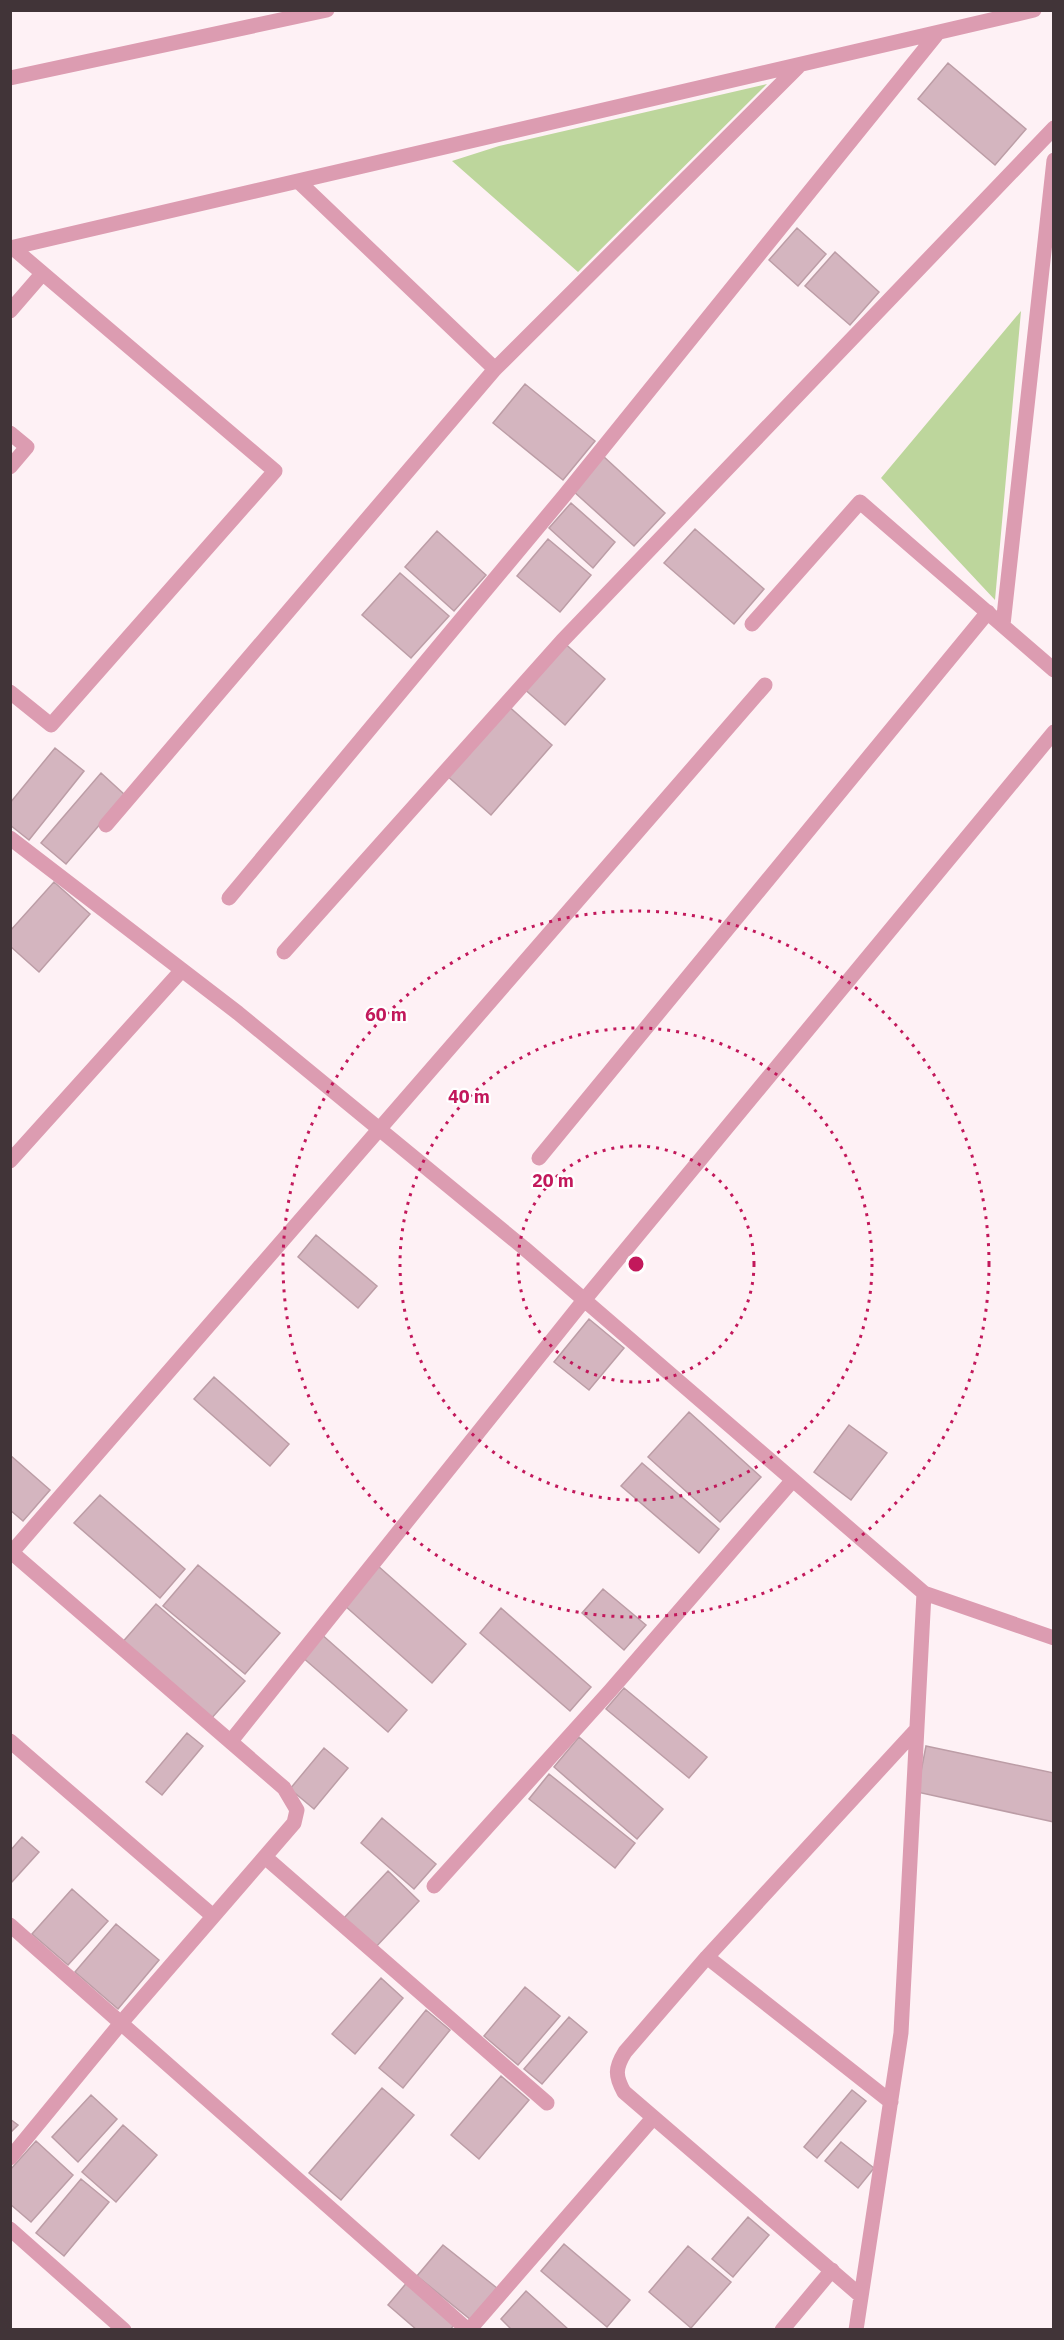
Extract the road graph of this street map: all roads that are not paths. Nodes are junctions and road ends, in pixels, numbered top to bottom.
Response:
1 (327, 10) edge
2 (1034, 10) edge
3 (937, 34) junction
4 (798, 67) junction
5 (10, 78) edge
6 (1053, 128) edge
7 (1053, 160) edge
8 (299, 182) junction
9 (12, 248) edge
10 (42, 274) junction
11 (10, 311) edge
12 (495, 369) junction
13 (10, 433) edge
14 (10, 467) edge
15 (988, 612) junction
16 (752, 624) dead end
17 (1003, 625) junction
18 (1053, 670) edge
19 (765, 685) dead end
20 (10, 692) edge
21 (1053, 732) edge
22 (106, 825) dead end
23 (10, 838) edge
24 (230, 898) dead end
25 (284, 952) dead end
26 (182, 970) junction
27 (378, 1129) junction
28 (539, 1158) dead end
29 (10, 1161) edge
30 (585, 1299) junction
31 (792, 1481) junction
32 (11, 1552) edge
33 (924, 1593) junction
34 (1053, 1638) edge
35 (916, 1731) junction
36 (231, 1741) junction
37 (10, 1742) edge
38 (265, 1857) junction
39 (434, 1886) dead end
40 (213, 1917) junction
41 (10, 1926) edge
42 (707, 1957) junction
43 (120, 2023) junction
44 (891, 2102) junction
45 (547, 2103) dead end
46 (652, 2118) junction
47 (10, 2158) edge
48 (10, 2229) edge
49 (832, 2270) junction
50 (861, 2296) junction
51 (124, 2330) edge
52 (468, 2330) edge
53 (782, 2330) edge
54 (856, 2330) edge

1 - 5 street
2 - 3 street
3 - 4 street
3 - 24 street
4 - 8 street
4 - 12 street
6 - 25 street
7 - 17 street
8 - 9 street
8 - 12 street
9 - 10 street
10 - 11 street
10 - 20 street
12 - 22 street
13 - 14 street
15 - 16 street
15 - 17 street
15 - 28 street
17 - 18 street
19 - 27 street
21 - 30 street
23 - 26 street
26 - 27 street
26 - 29 street
27 - 30 street
27 - 32 street
30 - 31 street
30 - 36 street
31 - 33 street
31 - 39 street
32 - 36 street
33 - 34 street
33 - 35 street
35 - 42 street
35 - 44 street
36 - 38 street
37 - 40 street
38 - 40 street
38 - 45 street
40 - 43 street
41 - 43 street
42 - 44 street
42 - 46 street
43 - 47 street
43 - 52 street
44 - 50 street
46 - 49 street
46 - 52 street
48 - 51 street
49 - 50 street
49 - 53 street
50 - 54 street

